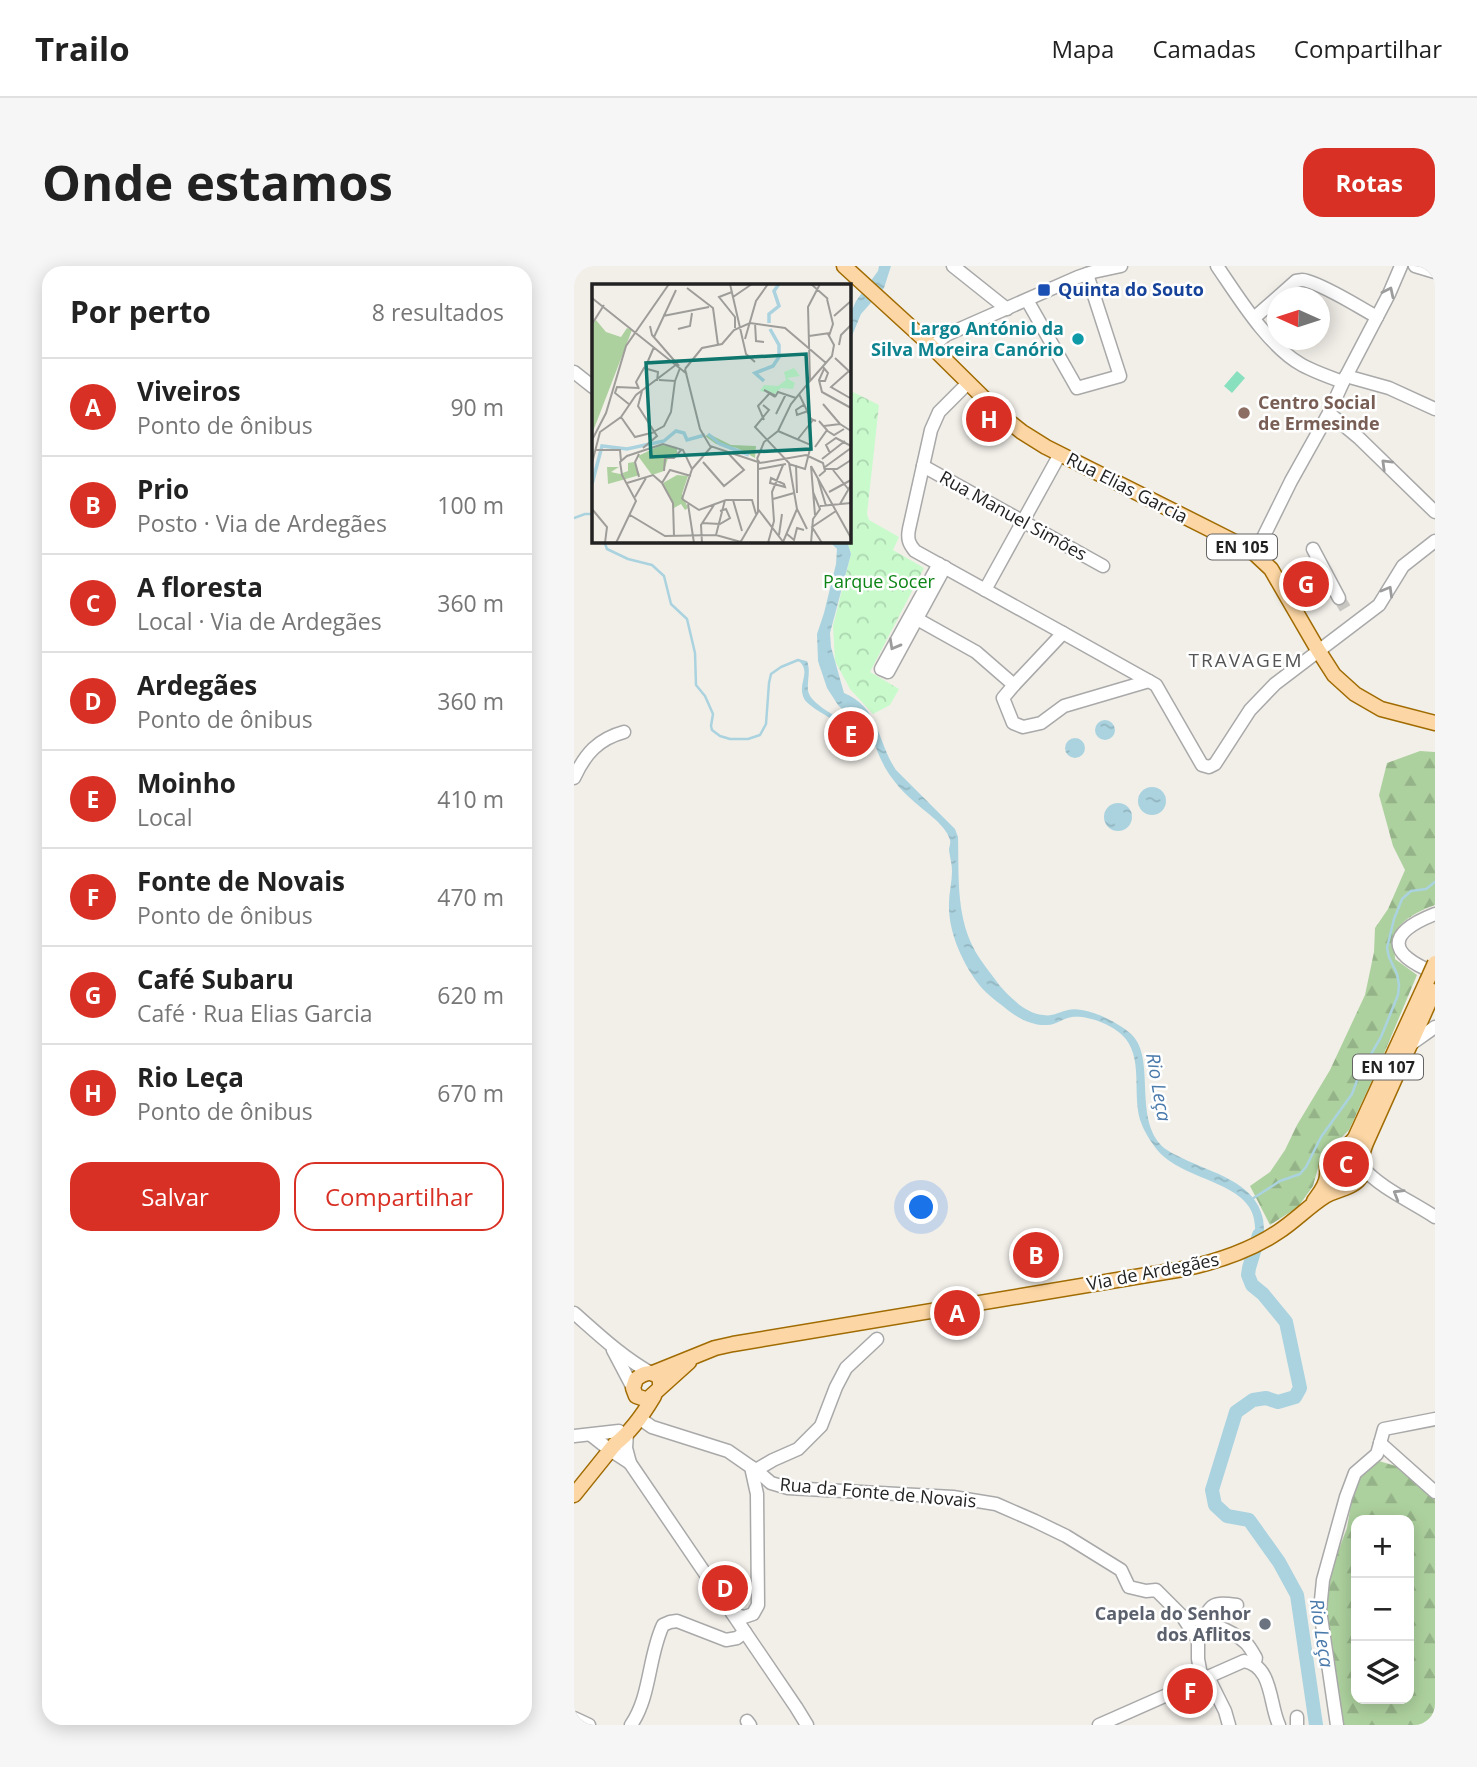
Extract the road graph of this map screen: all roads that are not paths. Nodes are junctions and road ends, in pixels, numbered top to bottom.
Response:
1 (844, 266) edge
2 (953, 266) edge
3 (1121, 266) edge
4 (1217, 266) edge
5 (1401, 266) edge
6 (1415, 266) edge
7 (1435, 272) edge
8 (1087, 274) junction
9 (1027, 300) junction
10 (1007, 309) junction
11 (1377, 317) junction
12 (1254, 318) junction
13 (932, 346) junction
14 (574, 372) edge
15 (1344, 379) junction
16 (968, 383) junction
17 (592, 386) edge
18 (1435, 409) edge
19 (1329, 413) junction
20 (1060, 454) junction
21 (923, 466) junction
22 (1435, 512) edge
23 (1023, 521) junction
24 (1435, 541) edge
25 (1313, 549) dead end
26 (1255, 554) junction
27 (942, 566) junction
28 (1103, 566) dead end
29 (985, 590) junction
30 (1339, 598) tunnel mouth
31 (917, 619) junction
32 (1063, 633) junction
33 (1318, 650) junction
34 (1149, 681) junction
35 (1014, 685) junction
36 (1435, 723) edge
37 (624, 732) dead end
38 (574, 778) edge
39 (1435, 914) edge
40 (1435, 963) edge
41 (1432, 981) edge
42 (1435, 1027) edge
43 (1410, 1044) junction
44 (1344, 1149) junction
45 (1362, 1164) junction
46 (1327, 1175) junction
47 (1345, 1187) junction
48 (1306, 1210) junction
49 (1435, 1217) edge
50 (574, 1313) edge
51 (877, 1339) dead end
52 (611, 1346) junction
53 (698, 1355) junction
54 (651, 1373) junction
55 (633, 1390) junction
56 (657, 1392) junction
57 (639, 1418) junction
58 (1435, 1419) edge
59 (591, 1435) junction
60 (574, 1436) edge
61 (618, 1439) junction
62 (1380, 1443) junction
63 (630, 1463) junction
64 (754, 1469) junction
65 (1435, 1492) edge
66 (574, 1495) edge
67 (1237, 1605) dead end
68 (755, 1612) junction
69 (733, 1614) junction
70 (1182, 1616) junction
71 (1203, 1622) junction
72 (748, 1637) junction
73 (1198, 1640) junction
74 (1254, 1664) junction
75 (1205, 1679) junction
76 (574, 1718) edge
77 (589, 1725) edge
78 (631, 1725) edge
79 (807, 1725) edge
80 (1099, 1725) edge
81 (1229, 1725) edge
82 (1279, 1725) edge
83 (1337, 1725) edge

1 - 13 main road, Rua Elias Garcia / EN 105
2 - 10 street
3 - 8 street
4 - 12 street
11 -> 5 street
6 - 7 street
8 - 9 street
8 - 9 street
9 - 10 street
10 - 13 street
11 - 12 street
11 - 15 street
12 - 15 street
13 - 16 main road, Rua Elias Garcia / EN 105
14 - 17 street
15 - 18 street
15 - 19 street
16 - 20 main road, Rua Elias Garcia / EN 105
16 - 21 street
22 -> 19 street
19 - 26 street
20 - 23 street
20 - 26 main road, Rua Elias Garcia / EN 105
21 - 23 street, Rua Manuel Simões
21 - 27 street
23 - 28 street, Rua Manuel Simões
23 - 29 street
33 -> 24 street
25 - 30 street
26 - 33 main road, Rua Elias Garcia / EN 105
27 - 29 street
27 - 31 street
27 -> 31 street
29 - 32 street
31 - 35 street
32 - 34 street
32 - 35 street
33 - 34 street
33 - 36 main road, Rua Elias Garcia / EN 105
34 - 35 street
37 - 38 street
39 - 41 street
40 - 41 main road, Via de Ardegães / EN 107, bridge
41 - 43 main road, Via de Ardegães / EN 107
41 - 44 main road, Via de Ardegães / EN 107
42 - 43 street
43 - 45 main road, Via de Ardegães / EN 107
44 - 45 main road
44 - 46 main road, Via de Ardegães / EN 107
45 - 47 main road, Via de Ardegães / EN 107
49 -> 45 street
46 - 47 main road
46 - 48 main road, Via de Ardegães / EN 107
47 - 48 main road, Via de Ardegães / EN 107
48 - 53 main road, Via de Ardegães / EN 107
50 - 52 street
51 - 64 street
52 - 54 street
52 - 55 street
53 - 54 main road, Via de Ardegães / EN 107
53 - 56 main road, Via de Ardegães / EN 107
54 - 55 main road, EN 107
54 - 56 main road
55 - 56 main road
55 - 61 main road, EN 107
56 - 57 main road, EN 107
57 - 61 main road, EN 107
57 - 64 street
58 - 62 street
59 - 60 street
59 - 61 street
59 - 61 street
61 - 63 street
61 - 63 street
61 - 66 main road, EN 107
62 - 65 street
62 - 83 street
63 - 69 street
64 - 68 street
64 - 70 street, Rua da Fonte de Novais
67 - 71 street
68 - 69 street
68 - 72 street
69 - 72 street
70 - 71 street, Rua da Fonte de Novais
70 - 73 street, Rua da Fonte de Novais
71 - 73 street, Rua da Fonte de Novais
71 - 74 street
72 - 78 street
72 - 79 street
73 - 75 street, Rua da Fonte de Novais
74 - 75 street
74 - 82 street
75 - 80 street
75 - 81 street, Rua da Fonte de Novais
76 - 77 street

